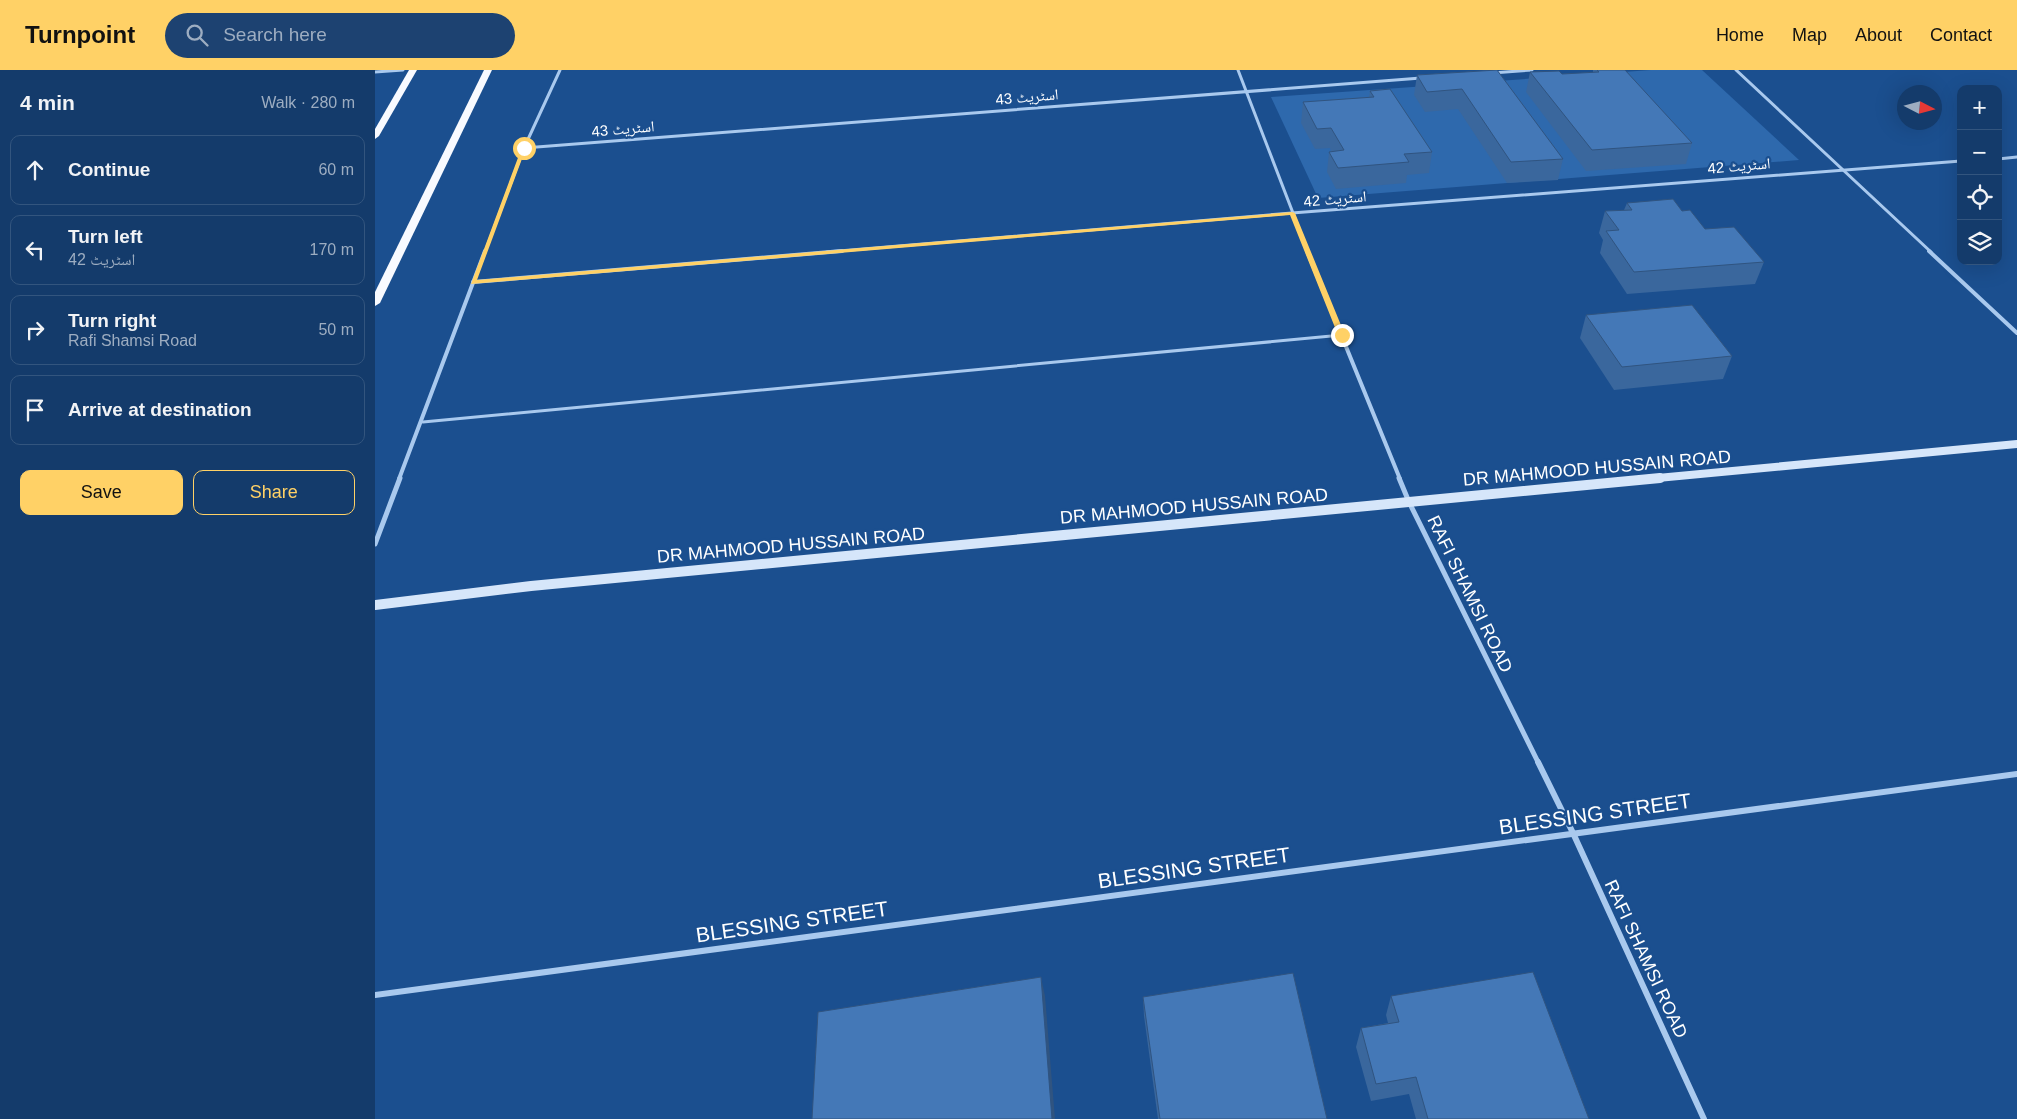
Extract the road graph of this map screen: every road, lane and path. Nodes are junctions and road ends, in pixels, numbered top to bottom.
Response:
1 (403, 70) edge
2 (413, 70) edge
3 (488, 70) edge
4 (560, 70) edge
5 (1238, 70) edge
6 (1531, 70) edge
7 (1736, 70) edge
8 (375, 72) edge
9 (1483, 74) edge
10 (1424, 78) edge
11 (1247, 91) junction
12 (375, 136) edge
13 (524, 148) junction
14 (2017, 157) edge
15 (2002, 158) edge
16 (1957, 161) edge
17 (1842, 169) junction
18 (1292, 213) junction
19 (473, 282) junction
20 (375, 303) edge
21 (2017, 333) edge
22 (1342, 335) junction
23 (423, 422) junction
24 (2017, 444) edge
25 (1409, 502) junction
26 (375, 544) edge
27 (375, 605) edge
28 (2017, 774) edge
29 (1573, 833) junction
30 (375, 994) edge
31 (1704, 1119) edge

1 - 8 street
2 - 12 highway
3 - 20 highway
4 - 13 street
5 - 11 street, RAFI SHAMSI ROAD
6 - 9 street
7 - 17 street
10 - 11 street, اسٹریٹ 43
11 - 13 street, اسٹریٹ 43
11 - 18 street, RAFI SHAMSI ROAD
13 - 19 street
14 - 15 street
16 - 17 street, اسٹریٹ 42
17 - 18 street, اسٹریٹ 42
17 - 21 street
18 - 19 street, اسٹریٹ 42
18 - 22 street, RAFI SHAMSI ROAD
19 - 23 street
22 - 23 lane
22 - 25 street, RAFI SHAMSI ROAD
23 - 26 street
24 - 25 main road, DR MAHMOOD HUSSAIN ROAD
25 - 27 main road, DR MAHMOOD HUSSAIN ROAD
25 - 29 street, RAFI SHAMSI ROAD
28 - 29 street, BLESSING STREET
29 - 30 street, BLESSING STREET
29 - 31 street, RAFI SHAMSI ROAD

